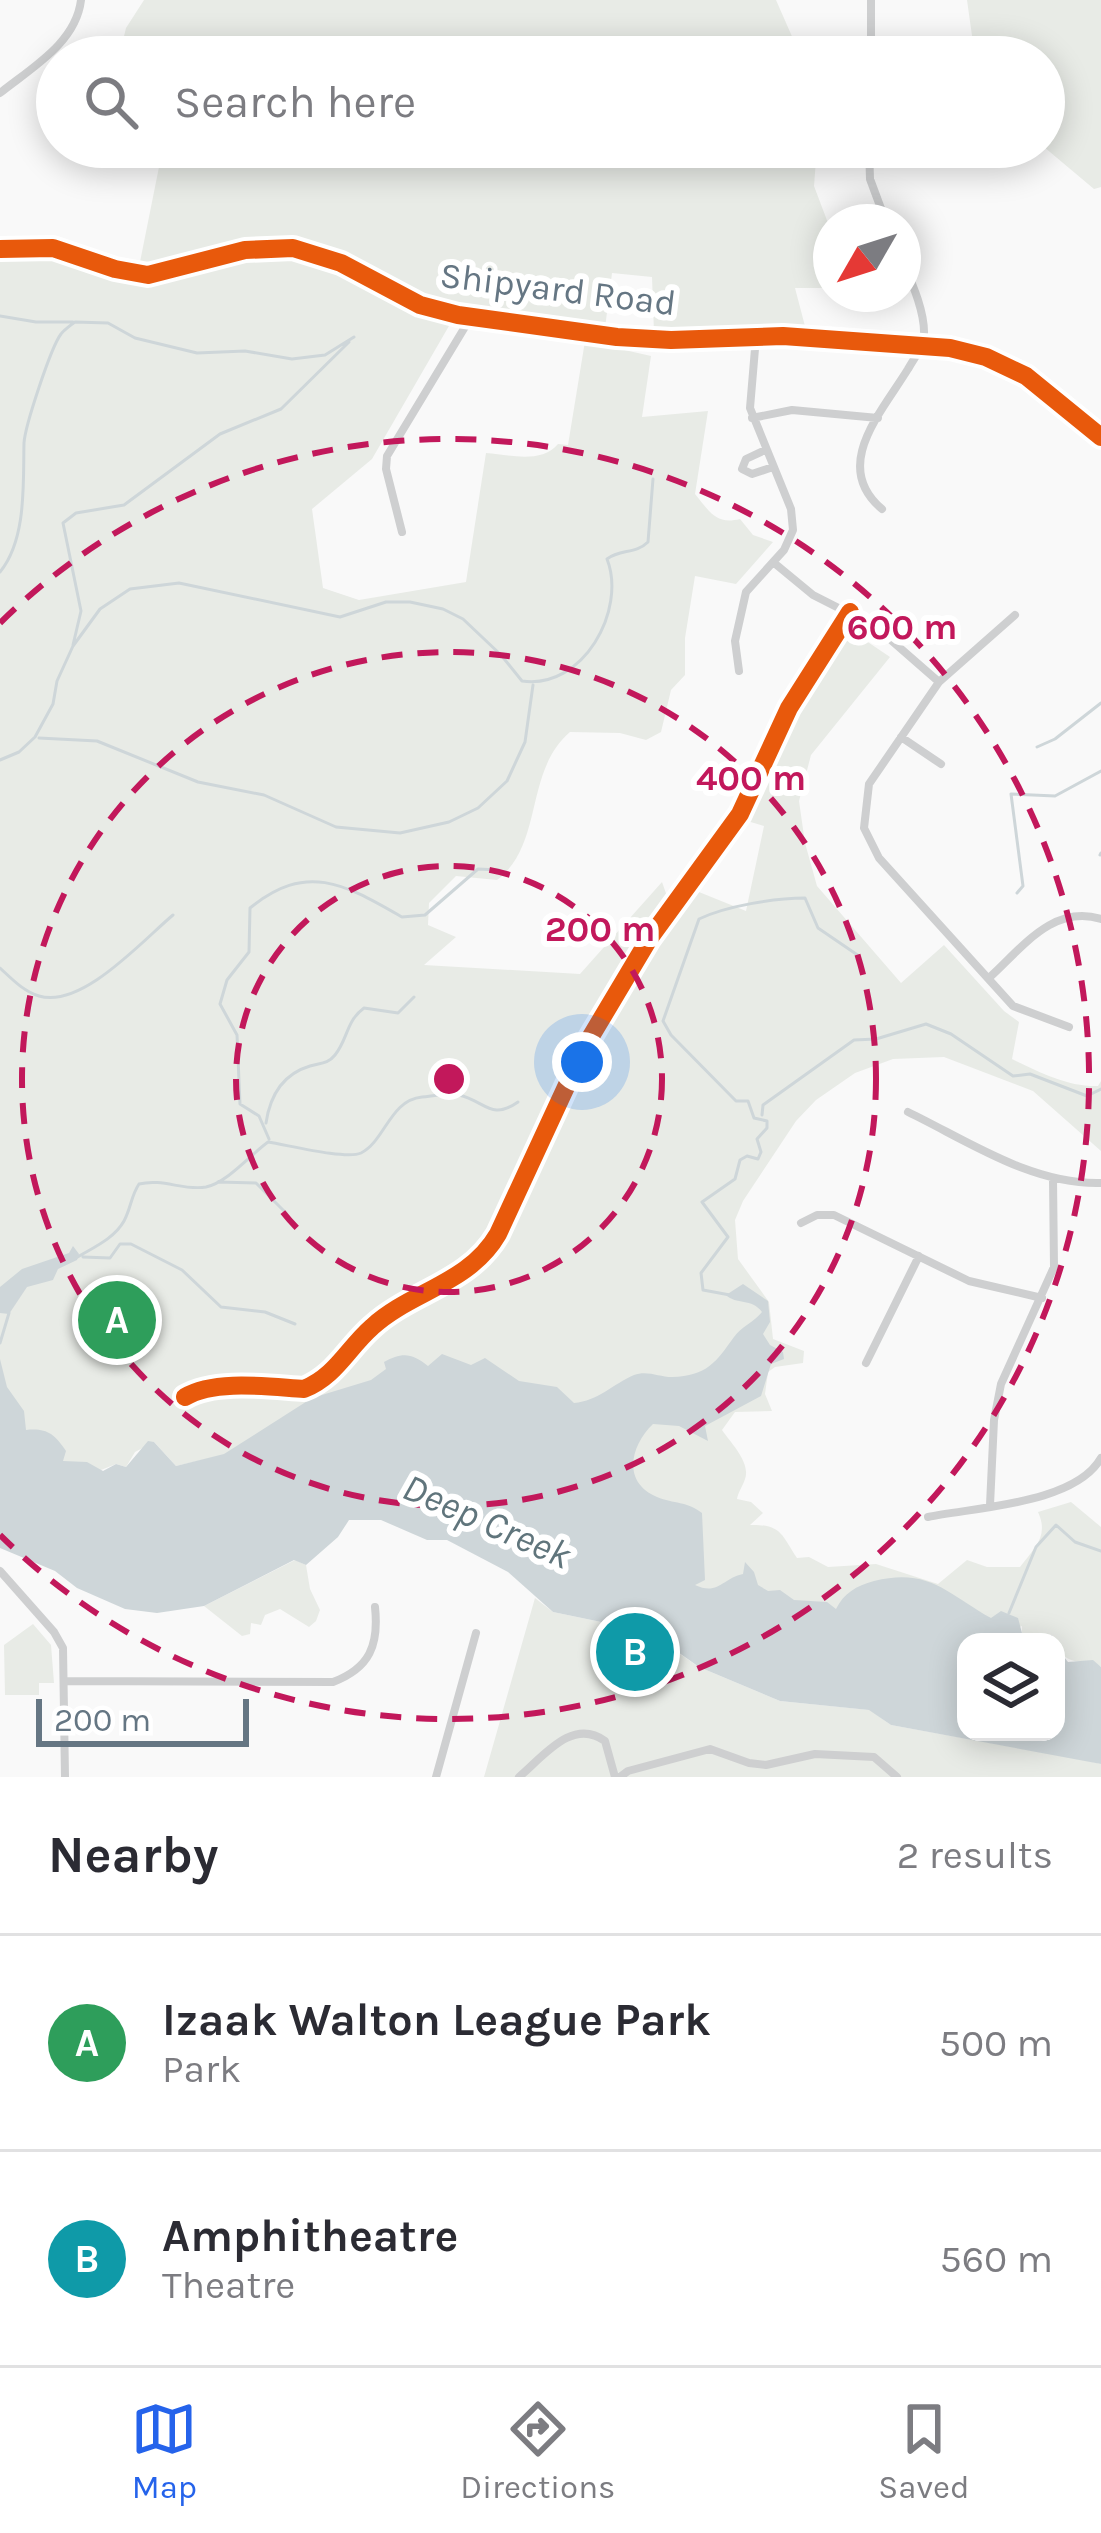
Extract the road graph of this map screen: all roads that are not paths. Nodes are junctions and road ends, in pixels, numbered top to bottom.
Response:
1 (81, 0) edge
2 (872, 0) edge
3 (67, 36) edge
4 (871, 36) edge
5 (36, 63) edge
6 (0, 93) edge
7 (870, 168) edge
8 (879, 204) edge
9 (0, 249) edge
10 (919, 312) edge
11 (471, 317) junction
12 (756, 337) junction
13 (922, 346) junction
14 (752, 418) junction
15 (878, 418) junction
16 (1101, 437) edge
17 (765, 449) junction
18 (773, 466) junction
19 (882, 509) dead end
20 (402, 532) dead end
21 (773, 562) junction
22 (850, 612) junction
23 (1015, 614) dead end
24 (739, 671) dead end
25 (939, 682) junction
26 (901, 736) junction
27 (941, 764) dead end
28 (1101, 919) edge
29 (990, 977) junction
30 (1069, 1027) dead end
31 (908, 1112) dead end
32 (1053, 1178) junction
33 (1101, 1184) edge
34 (801, 1223) dead end
35 (920, 1256) junction
36 (1042, 1298) junction
37 (866, 1364) dead end
38 (185, 1397) dead end
39 (1101, 1458) edge
40 (990, 1505) junction
41 (928, 1516) dead end
42 (0, 1571) edge
43 (374, 1607) dead end
44 (476, 1633) dead end
45 (65, 1682) junction
46 (621, 1775) edge
47 (65, 1777) edge
48 (436, 1777) edge
49 (519, 1777) edge
50 (901, 1777) edge

1 - 3 street
2 - 4 street
5 - 6 street
7 - 8 street
9 - 11 street, Shipyard Road
10 - 13 street
11 - 12 street, Shipyard Road
11 - 20 street
12 - 13 street, Shipyard Road
12 - 14 street
13 - 15 street
13 - 16 street, Shipyard Road
14 - 15 street
14 - 17 street
15 - 19 street
17 - 18 street
17 - 18 street
18 - 21 street
21 - 22 street
21 - 24 street
22 - 25 street
22 - 38 street
23 - 25 street
25 - 26 street
26 - 27 street
26 - 29 street
28 - 29 street
29 - 30 street
31 - 32 street
32 - 33 street
32 - 36 street
34 - 35 street
35 - 36 street
35 - 37 street
36 - 40 street
39 - 40 street
40 - 41 street
42 - 45 street
43 - 45 street
44 - 48 street
45 - 47 street
46 - 49 street
46 - 50 street

